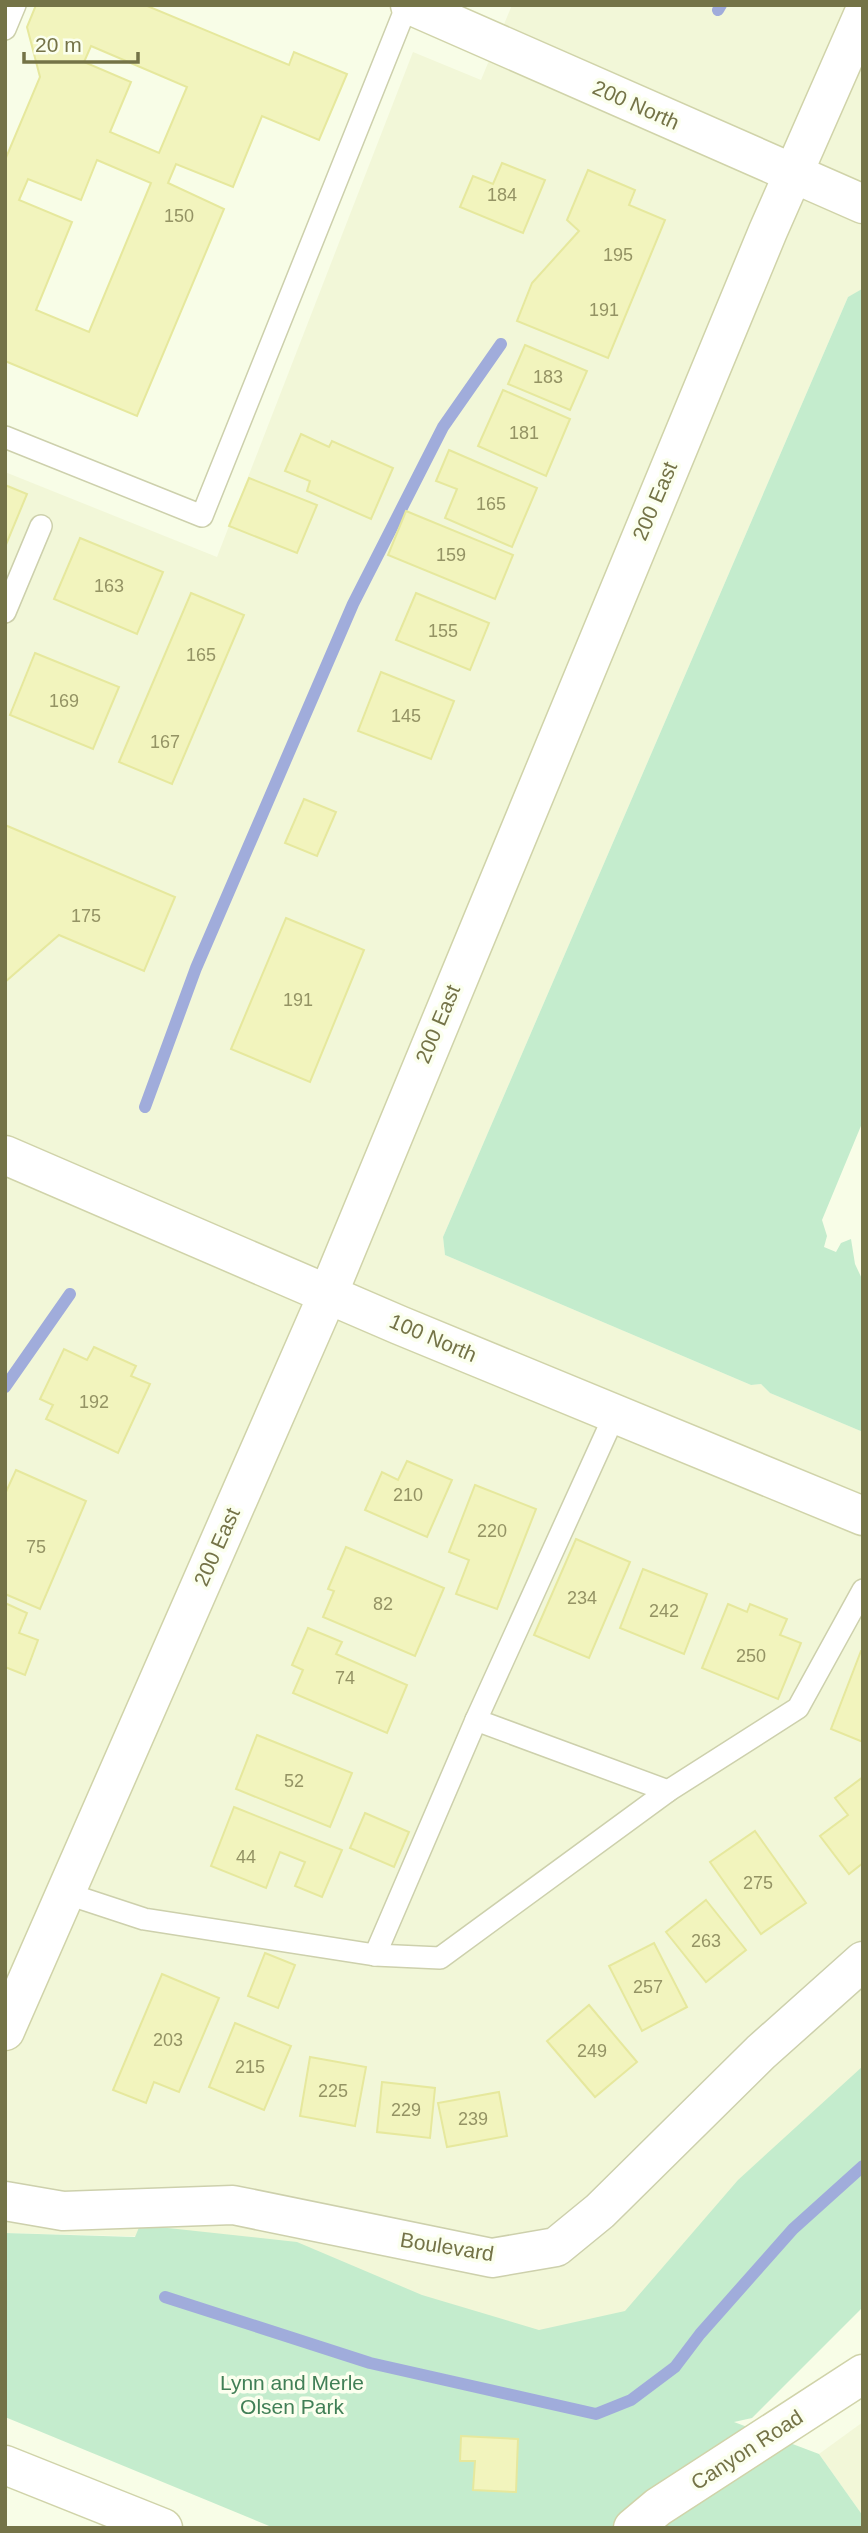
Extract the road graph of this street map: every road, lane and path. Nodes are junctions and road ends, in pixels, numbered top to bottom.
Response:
1 (15, 5) edge
2 (408, 5) edge
3 (863, 15) edge
4 (5, 29) edge
5 (792, 174) junction
6 (863, 204) edge
7 (5, 438) edge
8 (41, 526) dead end
9 (5, 612) edge
10 (5, 1155) edge
11 (328, 1294) junction
12 (615, 1414) junction
13 (863, 1516) edge
14 (863, 1590) edge
15 (476, 1720) junction
16 (668, 1791) junction
17 (65, 1893) junction
18 (375, 1955) junction
19 (863, 1961) edge
20 (5, 2031) edge
21 (5, 2201) edge
22 (863, 2374) edge
23 (5, 2465) edge
24 (163, 2528) edge
25 (633, 2528) edge

1 - 4 lane
2 - 5 street, 200 North
2 - 7 lane
3 - 5 street, 200 East
5 - 6 street, 200 North
5 - 11 street, 200 East
8 - 9 lane
10 - 11 street, 100 North
11 - 12 street, 100 North
11 - 17 street, 200 East
12 - 13 street, 100 North
12 - 15 lane
14 - 16 lane
15 - 16 lane
15 - 18 lane
16 - 18 lane
17 - 18 lane
17 - 20 street, 200 East
19 - 21 street, Boulevard
22 - 25 street, Canyon Road
23 - 24 street

